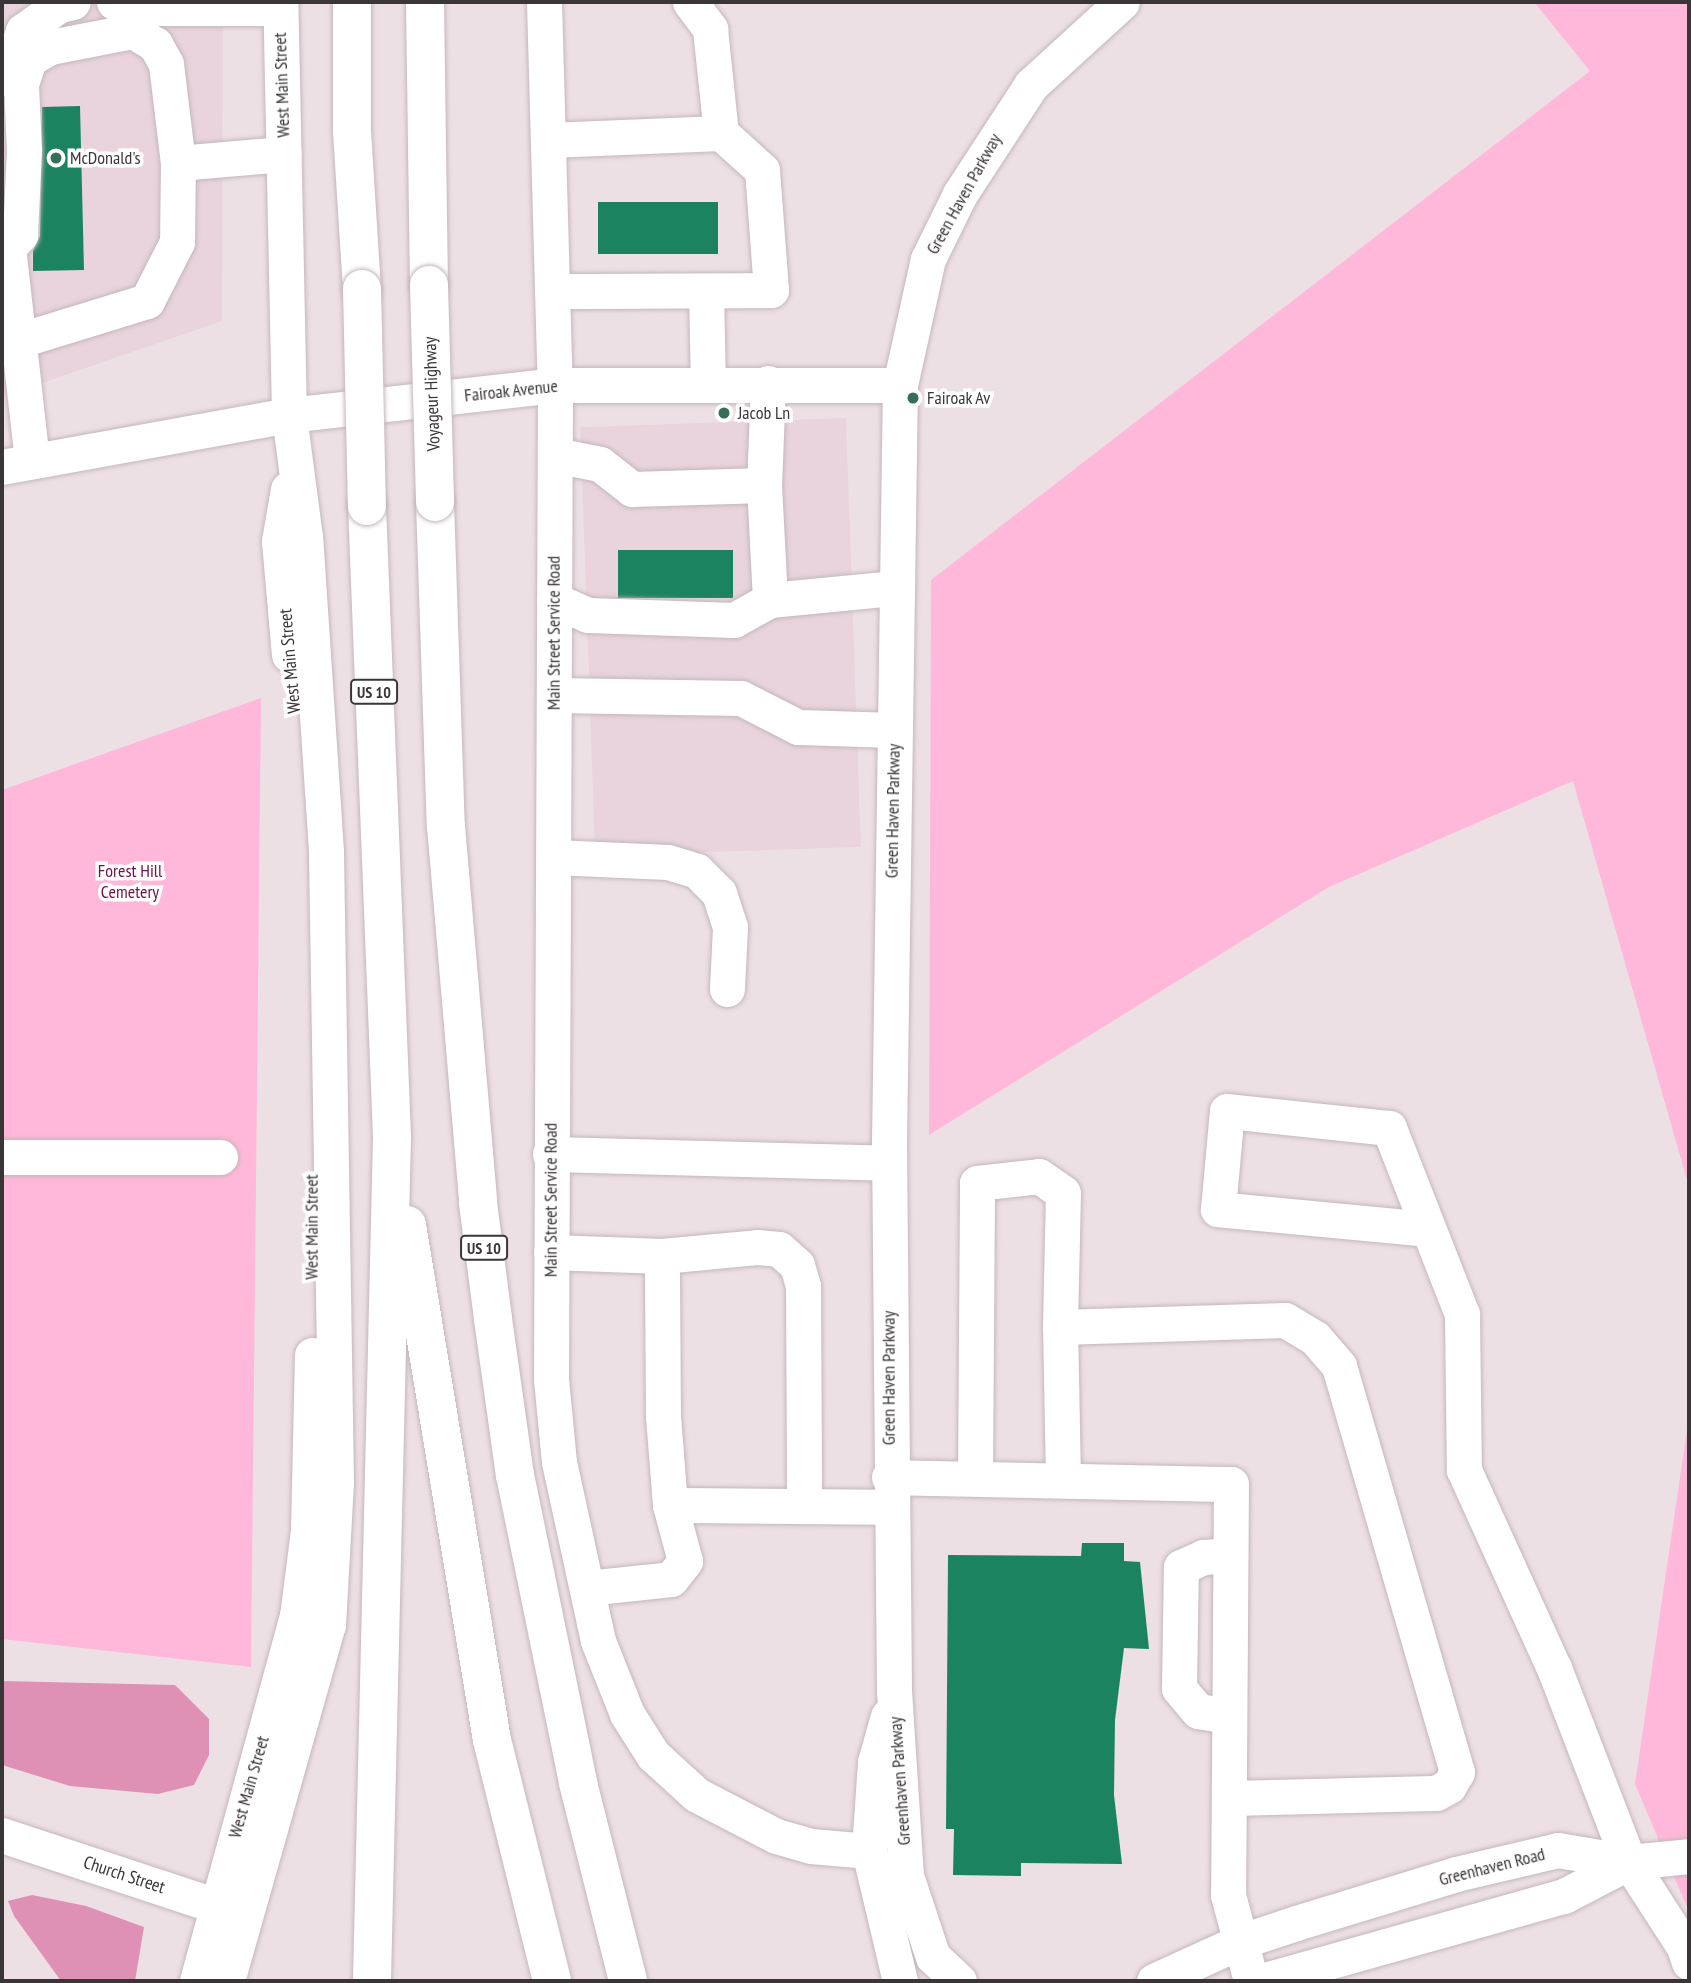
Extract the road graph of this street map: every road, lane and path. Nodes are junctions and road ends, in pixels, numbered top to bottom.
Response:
1 (73, 2) edge
2 (114, 2) edge
3 (352, 2) edge
4 (425, 2) edge
5 (544, 2) edge
6 (690, 2) edge
7 (1122, 2) edge
8 (280, 5) edge
9 (721, 132) junction
10 (548, 140) junction
11 (284, 154) junction
12 (178, 163) junction
13 (6, 250) junction
14 (552, 291) junction
15 (706, 291) junction
16 (17, 341) junction
17 (768, 383) junction
18 (708, 384) junction
19 (555, 385) junction
20 (900, 385) junction
21 (289, 415) junction
22 (555, 455) junction
23 (17, 464) edge
24 (764, 485) junction
25 (895, 588) junction
26 (554, 600) junction
27 (770, 600) junction
28 (554, 695) junction
29 (894, 730) junction
30 (554, 857) junction
31 (727, 989) dead end
32 (392, 1137) junction
33 (550, 1154) junction
34 (2, 1157) edge
35 (220, 1157) dead end
36 (889, 1163) junction
37 (1428, 1229) junction
38 (551, 1252) junction
39 (662, 1256) junction
40 (1060, 1326) junction
41 (975, 1478) junction
42 (1063, 1480) junction
43 (889, 1492) junction
44 (670, 1505) junction
45 (804, 1506) junction
46 (1230, 1555) junction
47 (587, 1588) junction
48 (894, 1692) junction
49 (1230, 1716) junction
50 (1229, 1798) junction
51 (2, 1835) edge
52 (869, 1851) junction
53 (1689, 1856) edge
54 (1629, 1863) junction
55 (230, 1910) junction
56 (1239, 1942) junction
57 (1689, 1962) edge
58 (197, 1981) edge
59 (227, 1981) edge
60 (372, 1981) edge
61 (552, 1981) edge
62 (628, 1981) edge
63 (900, 1981) edge
64 (959, 1981) edge
65 (1154, 1981) edge
66 (1251, 1981) edge
67 (1261, 1981) edge

1 - 13 street
2 - 8 street
3 - 32 highway, US 10, bridge
4 - 62 highway, Voyageur Highway / US 10, bridge
5 - 10 street, Main Street Service Road
6 - 9 street
7 - 20 street, Green Haven Parkway
8 - 11 street, West Main Street
9 - 10 street
9 - 15 street
10 - 14 street, Main Street Service Road
11 - 12 street
11 - 21 street, West Main Street
12 - 13 street
12 - 16 street
13 - 16 street
14 - 15 street
14 - 19 street, Main Street Service Road
15 - 18 street
16 - 23 street
17 - 18 street, Fairoak Avenue
17 - 20 street, Fairoak Avenue
17 - 24 street
18 - 19 street, Fairoak Avenue
19 - 21 street, Fairoak Avenue
19 - 22 street, Main Street Service Road
20 - 25 street, Green Haven Parkway
21 - 23 street, Fairoak Avenue
21 - 55 street, West Main Street
22 - 24 street
22 - 26 street, Main Street Service Road
24 - 27 street
25 - 27 street
25 - 29 street, Green Haven Parkway
26 - 27 street
26 - 28 street, Main Street Service Road
28 - 29 street
28 - 30 street, Main Street Service Road
29 - 36 street, Green Haven Parkway
30 - 31 street
30 - 33 street, Main Street Service Road
32 - 60 highway
32 - 61 highway, US 10
33 - 36 street
33 - 38 street, Main Street Service Road
34 - 35 street
36 - 43 street, Green Haven Parkway
37 - 37 street
37 - 54 street
38 - 39 street
38 - 47 street, Main Street Service Road
39 - 44 street
39 - 45 street
40 - 41 street
40 - 42 street
40 - 50 street
41 - 42 street
41 - 43 street
42 - 46 street
43 - 45 street
43 - 48 street, Green Haven Parkway
44 - 45 street
44 - 47 street
46 - 49 street
46 - 49 street
47 - 52 street, Main Street Service Road
48 - 52 street, Greenhaven Parkway
48 - 64 street, Greenhaven Parkway
49 - 50 street
50 - 56 street
51 - 55 street, Church Street
52 - 63 street, Greenhaven Parkway
53 - 54 street
54 - 56 street, Greenhaven Road
54 - 57 street
54 - 67 street
55 - 58 street, West Main Street
55 - 59 street, West Main Street
56 - 65 street, Greenhaven Road
56 - 66 street

